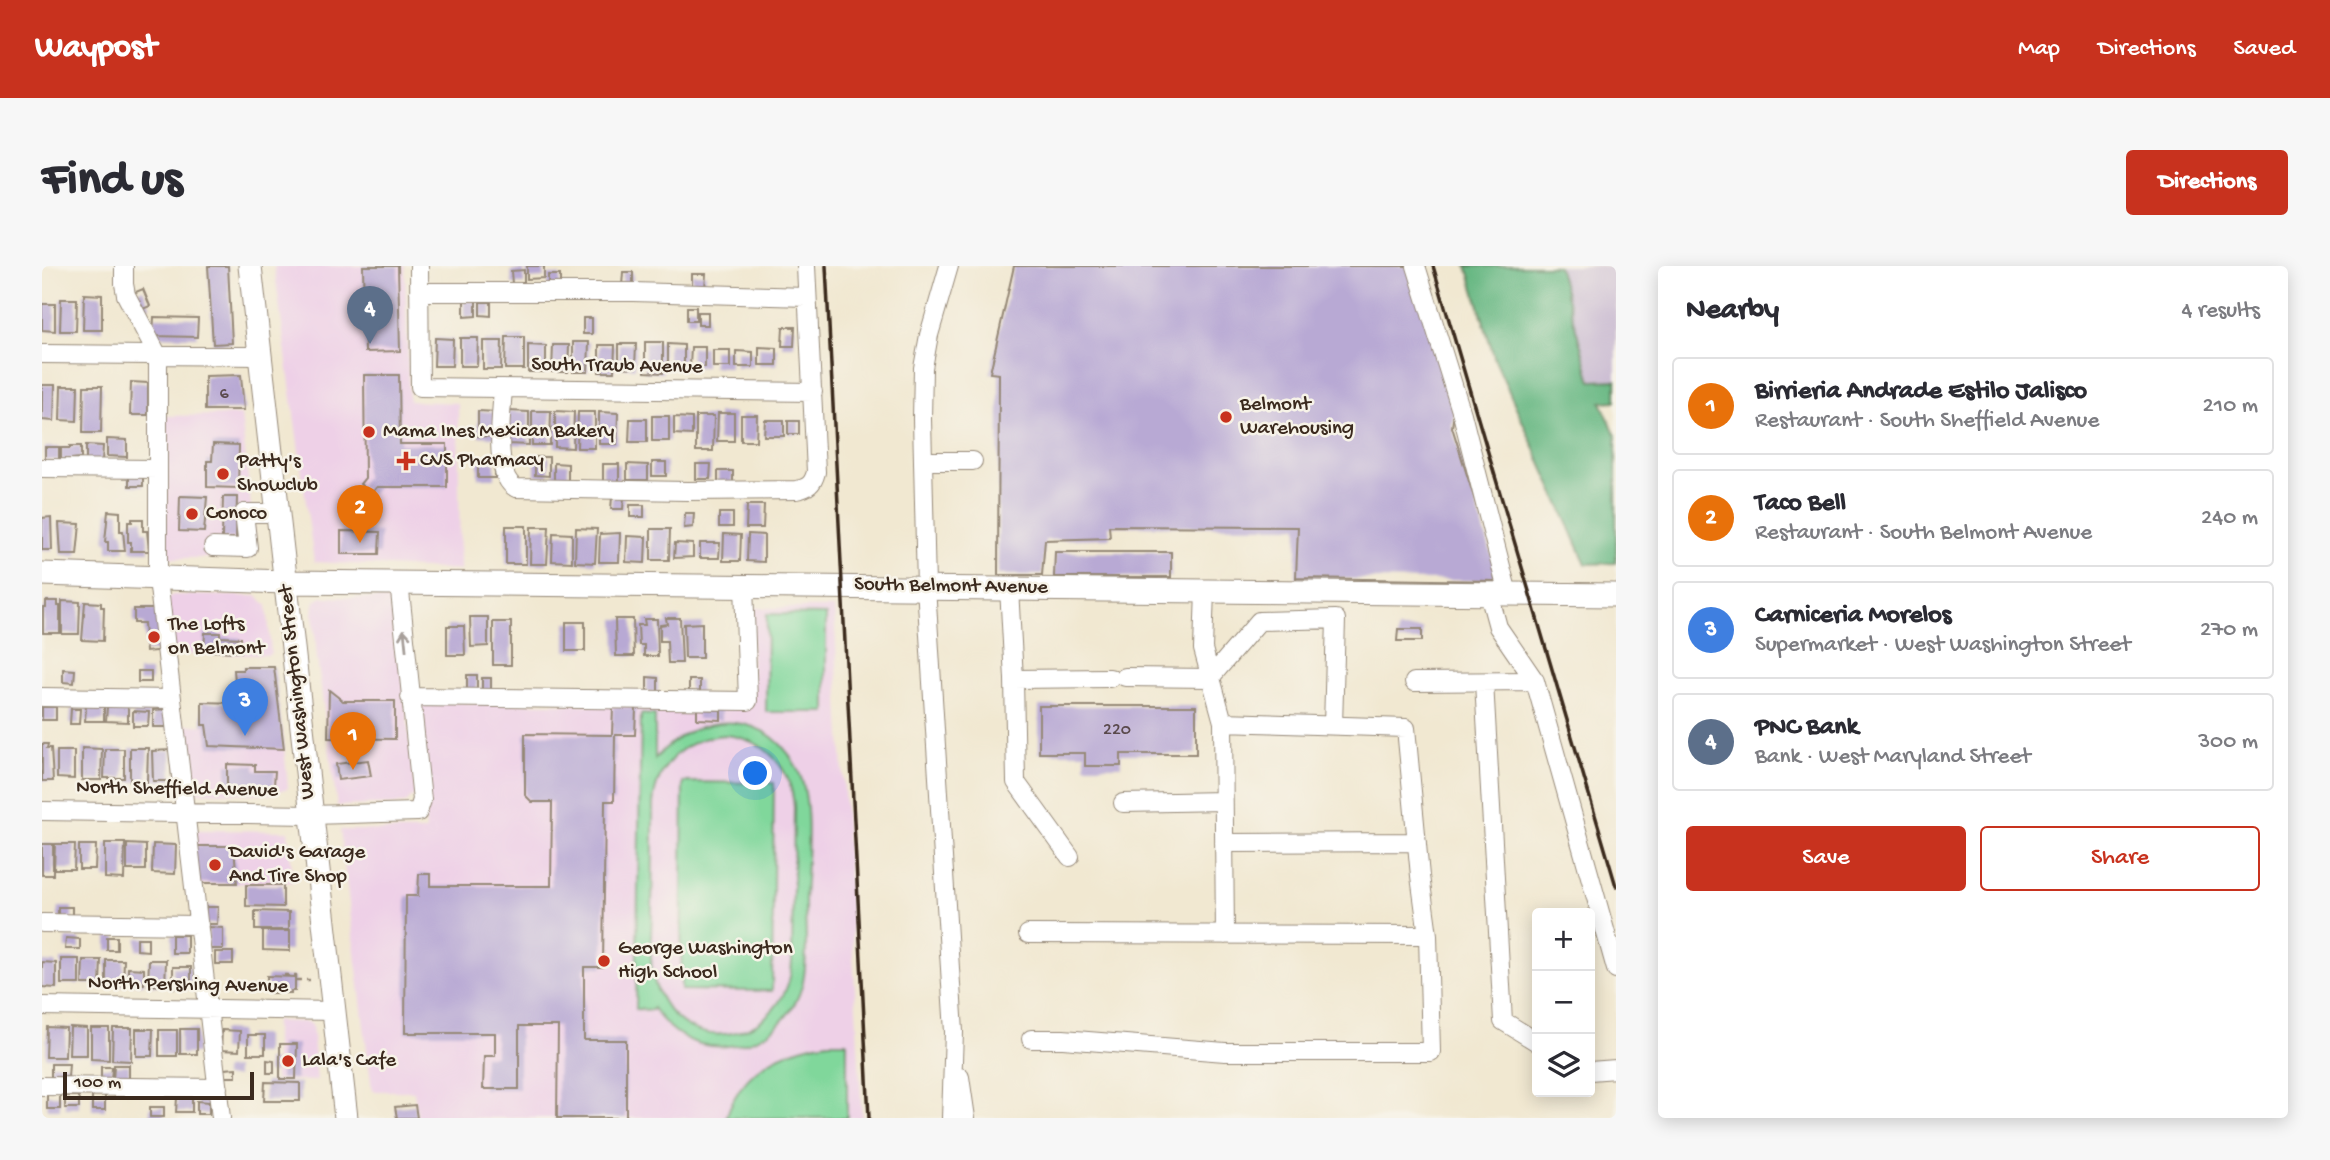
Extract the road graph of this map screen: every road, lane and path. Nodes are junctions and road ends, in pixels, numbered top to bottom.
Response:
1 (124, 266) edge
2 (250, 266) edge
3 (419, 266) edge
4 (806, 266) edge
5 (949, 266) edge
6 (1416, 266) edge
7 (419, 292) junction
8 (807, 297) junction
9 (42, 354) edge
10 (158, 356) junction
11 (260, 356) junction
12 (503, 388) junction
13 (813, 392) junction
14 (923, 461) junction
15 (973, 461) dead end
16 (42, 468) edge
17 (158, 469) junction
18 (278, 513) junction
19 (42, 574) edge
20 (158, 579) junction
21 (224, 580) junction
22 (286, 582) junction
23 (399, 582) junction
24 (744, 585) junction
25 (926, 587) junction
26 (1009, 588) junction
27 (1205, 590) junction
28 (1498, 594) junction
29 (1616, 595) edge
30 (1210, 678) junction
31 (1014, 679) junction
32 (1535, 681) junction
33 (1414, 682) dead end
34 (1484, 682) junction
35 (42, 697) edge
36 (411, 697) junction
37 (172, 699) junction
38 (1223, 722) junction
39 (1333, 726) junction
40 (1223, 801) junction
41 (1123, 803) dead end
42 (42, 811) edge
43 (186, 813) junction
44 (311, 815) junction
45 (1417, 842) junction
46 (1224, 843) junction
47 (1070, 857) dead end
48 (42, 923) edge
49 (199, 925) junction
50 (1028, 934) dead end
51 (1224, 935) junction
52 (1428, 935) junction
53 (1616, 969) edge
54 (284, 975) dead end
55 (310, 980) dead end
56 (42, 1006) edge
57 (209, 1009) junction
58 (334, 1011) junction
59 (954, 1032) junction
60 (1532, 1039) edge
61 (1031, 1040) dead end
62 (1616, 1069) edge
63 (1595, 1071) edge
64 (42, 1086) edge
65 (218, 1088) junction
66 (221, 1118) edge
67 (346, 1118) edge
68 (951, 1118) edge
69 (966, 1118) edge

1 - 10 street
2 - 11 main road, West Washington Street
3 - 7 street
4 - 8 street
5 - 14 street
6 - 28 street
7 - 8 street
7 - 12 street, South Traub Avenue
8 - 13 street
9 - 10 street
10 - 11 street
10 - 17 street
11 - 18 main road, West Washington Street
12 - 13 street, South Traub Avenue
12 - 13 street
14 - 15 street
14 - 25 street
16 - 17 street
17 - 20 street
18 - 21 street
18 - 22 main road, West Washington Street
19 - 20 main road, South Belmont Avenue
20 - 21 main road, South Belmont Avenue
20 - 37 street
21 - 22 main road, South Belmont Avenue
22 - 23 main road, South Belmont Avenue
22 - 44 main road, West Washington Street
23 - 24 main road, South Belmont Avenue
36 -> 23 street
24 - 25 main road, South Belmont Avenue
24 - 36 street
25 - 26 main road, South Belmont Avenue
25 - 59 street
26 - 27 main road, South Belmont Avenue
26 - 31 street
27 - 28 main road, South Belmont Avenue
27 - 30 street
28 - 29 main road, South Belmont Avenue
28 - 32 street
30 - 31 street
30 - 38 street
30 - 39 street
31 - 47 street
32 - 34 street
32 - 53 street
33 - 34 street
34 - 60 street
35 - 37 street
36 - 44 street, North Sheffield Avenue
37 - 43 street
38 - 39 street
38 - 40 street
39 - 45 street
40 - 41 street
40 - 46 street
42 - 43 street, North Sheffield Avenue
43 - 44 street, North Sheffield Avenue
43 - 49 street
44 - 58 main road, West Washington Street
45 - 46 street
45 - 52 street
46 - 51 street
48 - 49 street
49 - 57 street
50 - 51 street
51 - 52 street
52 - 61 street
54 - 55 path
56 - 57 street, North Pershing Avenue
57 - 58 street, North Pershing Avenue
57 - 65 street
58 - 67 main road, West Washington Street
59 - 68 street
59 - 69 street
62 - 63 street
64 - 65 street
65 - 66 street

